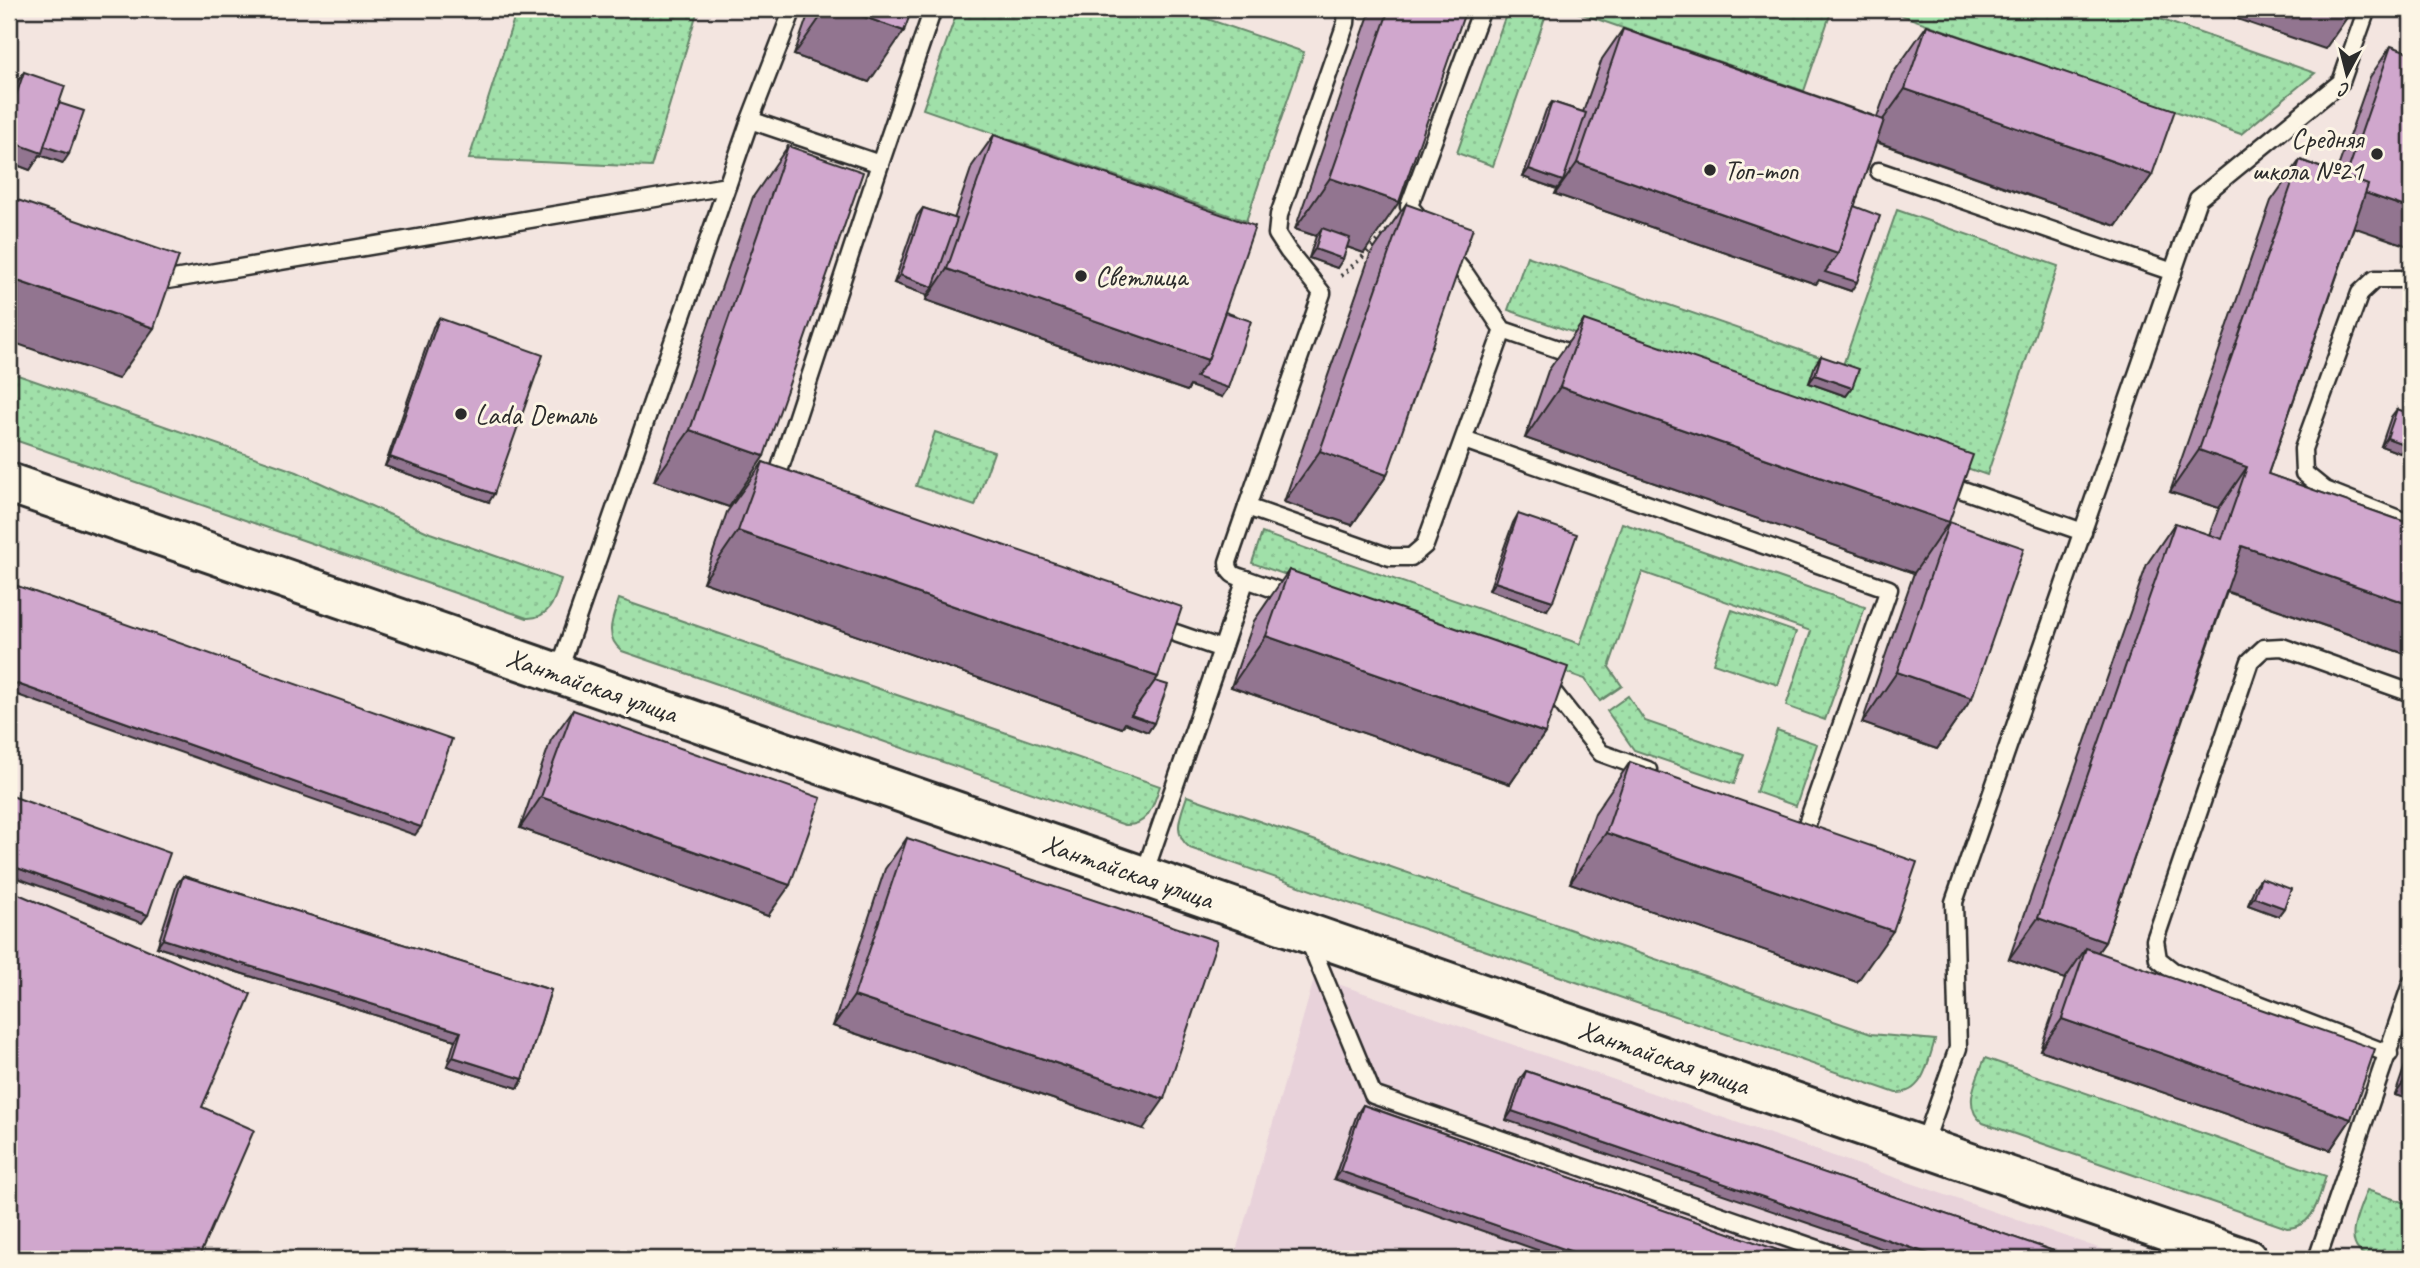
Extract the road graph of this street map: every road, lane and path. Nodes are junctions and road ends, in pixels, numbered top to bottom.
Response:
1 (793, 9) edge
2 (933, 9) edge
3 (1347, 9) edge
4 (1482, 9) edge
5 (2367, 9) edge
6 (750, 120) junction
7 (880, 164) junction
8 (1879, 170) edge
9 (727, 186) junction
10 (1409, 206) junction
11 (137, 272) edge
12 (2173, 272) junction
13 (2411, 282) edge
14 (1322, 293) junction
15 (1503, 330) junction
16 (1593, 362) edge
17 (1464, 440) junction
18 (1931, 479) edge
19 (9, 483) edge
20 (794, 502) edge
21 (1247, 508) junction
22 (2411, 524) edge
23 (2083, 532) junction
24 (1246, 579) junction
25 (1311, 602) edge
26 (1144, 622) edge
27 (1222, 649) junction
28 (558, 674) junction
29 (1533, 678) edge
30 (2411, 693) edge
31 (1665, 776) edge
32 (1806, 824) edge
33 (1143, 877) junction
34 (1305, 933) junction
35 (2411, 984) edge
36 (2389, 1054) junction
37 (1923, 1147) junction
38 (2170, 1247) edge
39 (1847, 1259) edge
40 (2248, 1259) edge
41 (2317, 1259) edge

1 - 6 lane
2 - 7 lane
3 - 14 lane
4 - 10 lane
5 - 12 lane
6 - 7 lane
6 - 9 lane
7 - 20 lane
8 - 12 lane
9 - 11 lane
9 - 28 lane
10 - 14 path
10 - 15 lane
12 - 23 lane
13 - 22 lane
14 - 21 lane
15 - 16 lane
15 - 17 lane
17 - 21 lane
17 - 32 lane
18 - 23 lane
19 - 28 street, Хантайская улица
21 - 24 lane
23 - 37 lane
24 - 25 lane
24 - 27 lane
26 - 27 lane
27 - 33 lane
28 - 33 street, Хантайская улица
29 - 31 lane
30 - 36 lane
33 - 34 street, Хантайская улица
34 - 37 street, Хантайская улица
34 - 39 lane
35 - 36 lane
36 - 41 lane
37 - 38 street, Хантайская улица
38 - 40 street, Хантайская улица

